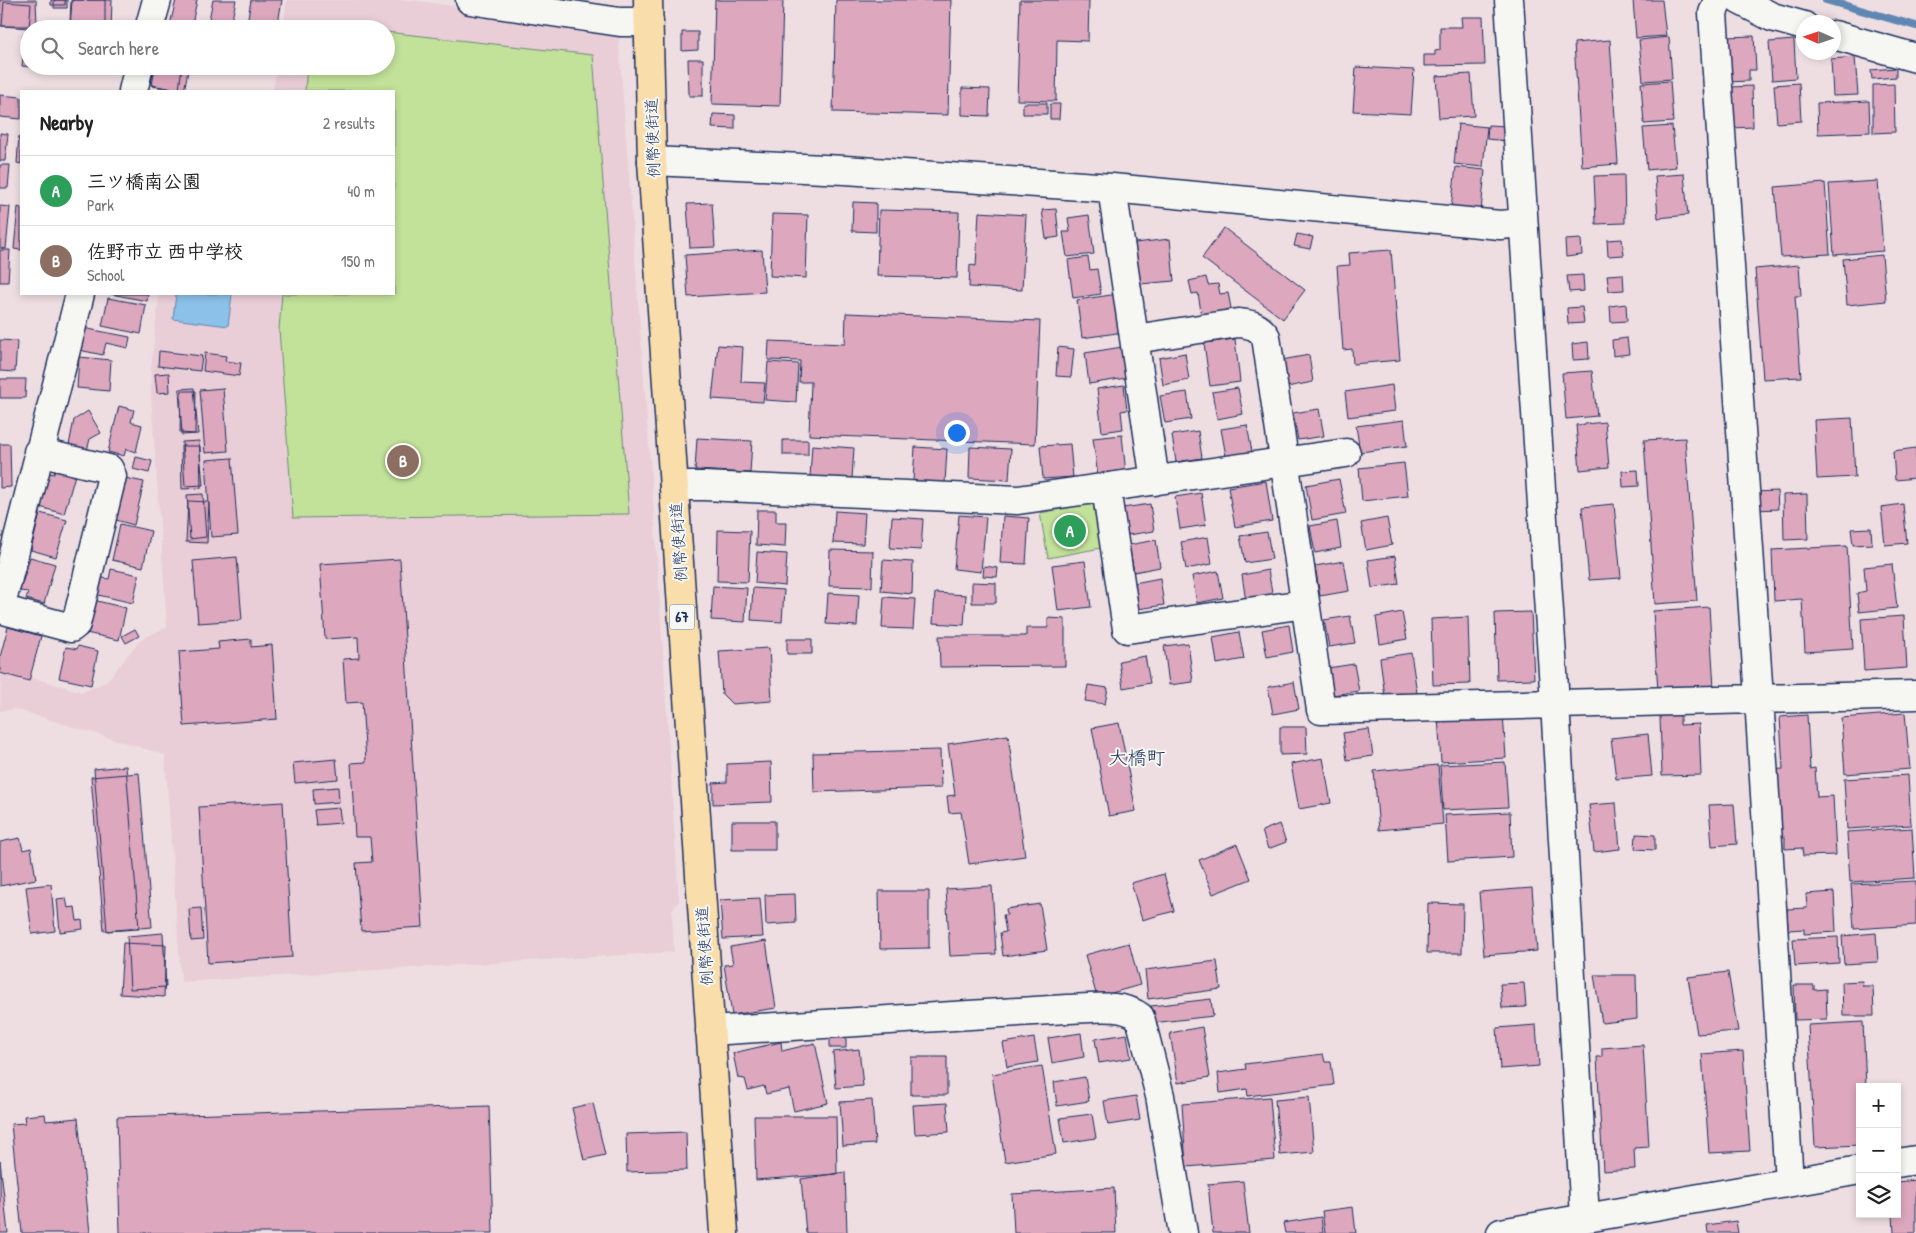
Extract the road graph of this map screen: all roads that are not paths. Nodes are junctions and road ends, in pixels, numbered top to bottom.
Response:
1 (157, 0) edge
2 (470, 0) edge
3 (1509, 0) edge
4 (1718, 0) edge
5 (1739, 0) edge
6 (649, 11) edge
7 (151, 20) edge
8 (1796, 24) edge
9 (1841, 37) edge
10 (1916, 58) edge
11 (137, 75) edge
12 (133, 90) edge
13 (652, 161) junction
14 (1112, 188) junction
15 (1523, 223) junction
16 (80, 295) edge
17 (1135, 339) junction
18 (38, 452) junction
19 (1346, 453) dead end
20 (1284, 460) junction
21 (1155, 481) junction
22 (674, 486) junction
23 (1106, 488) junction
24 (1306, 604) junction
25 (0, 609) edge
26 (1916, 695) edge
27 (1759, 698) junction
28 (1555, 703) junction
29 (710, 1031) junction
30 (1916, 1160) edge
31 (1901, 1162) edge
32 (1856, 1171) edge
33 (1788, 1182) junction
34 (1585, 1217) junction
35 (724, 1233) edge
36 (1183, 1233) edge
37 (1501, 1233) edge

1 - 7 street
2 - 6 street
3 - 15 street
4 - 27 street
5 - 8 street
6 - 13 main road, 例幣使街道 / 67
9 - 10 street
11 - 12 street
13 - 14 street
13 - 22 main road, 例幣使街道 / 67
14 - 15 street
14 - 17 street
15 - 28 street
16 - 18 street
17 - 20 street
17 - 21 street
18 - 25 street
18 - 25 street
19 - 20 street
20 - 21 street
20 - 24 street
21 - 23 street
22 - 23 street
22 - 29 main road, 例幣使街道 / 67
23 - 24 street
24 - 28 street
26 - 27 street
27 - 28 street
27 - 33 street
28 - 34 street
29 - 35 main road, 例幣使街道 / 67
29 - 36 street
30 - 31 street
32 - 33 street
33 - 34 street
34 - 37 street

